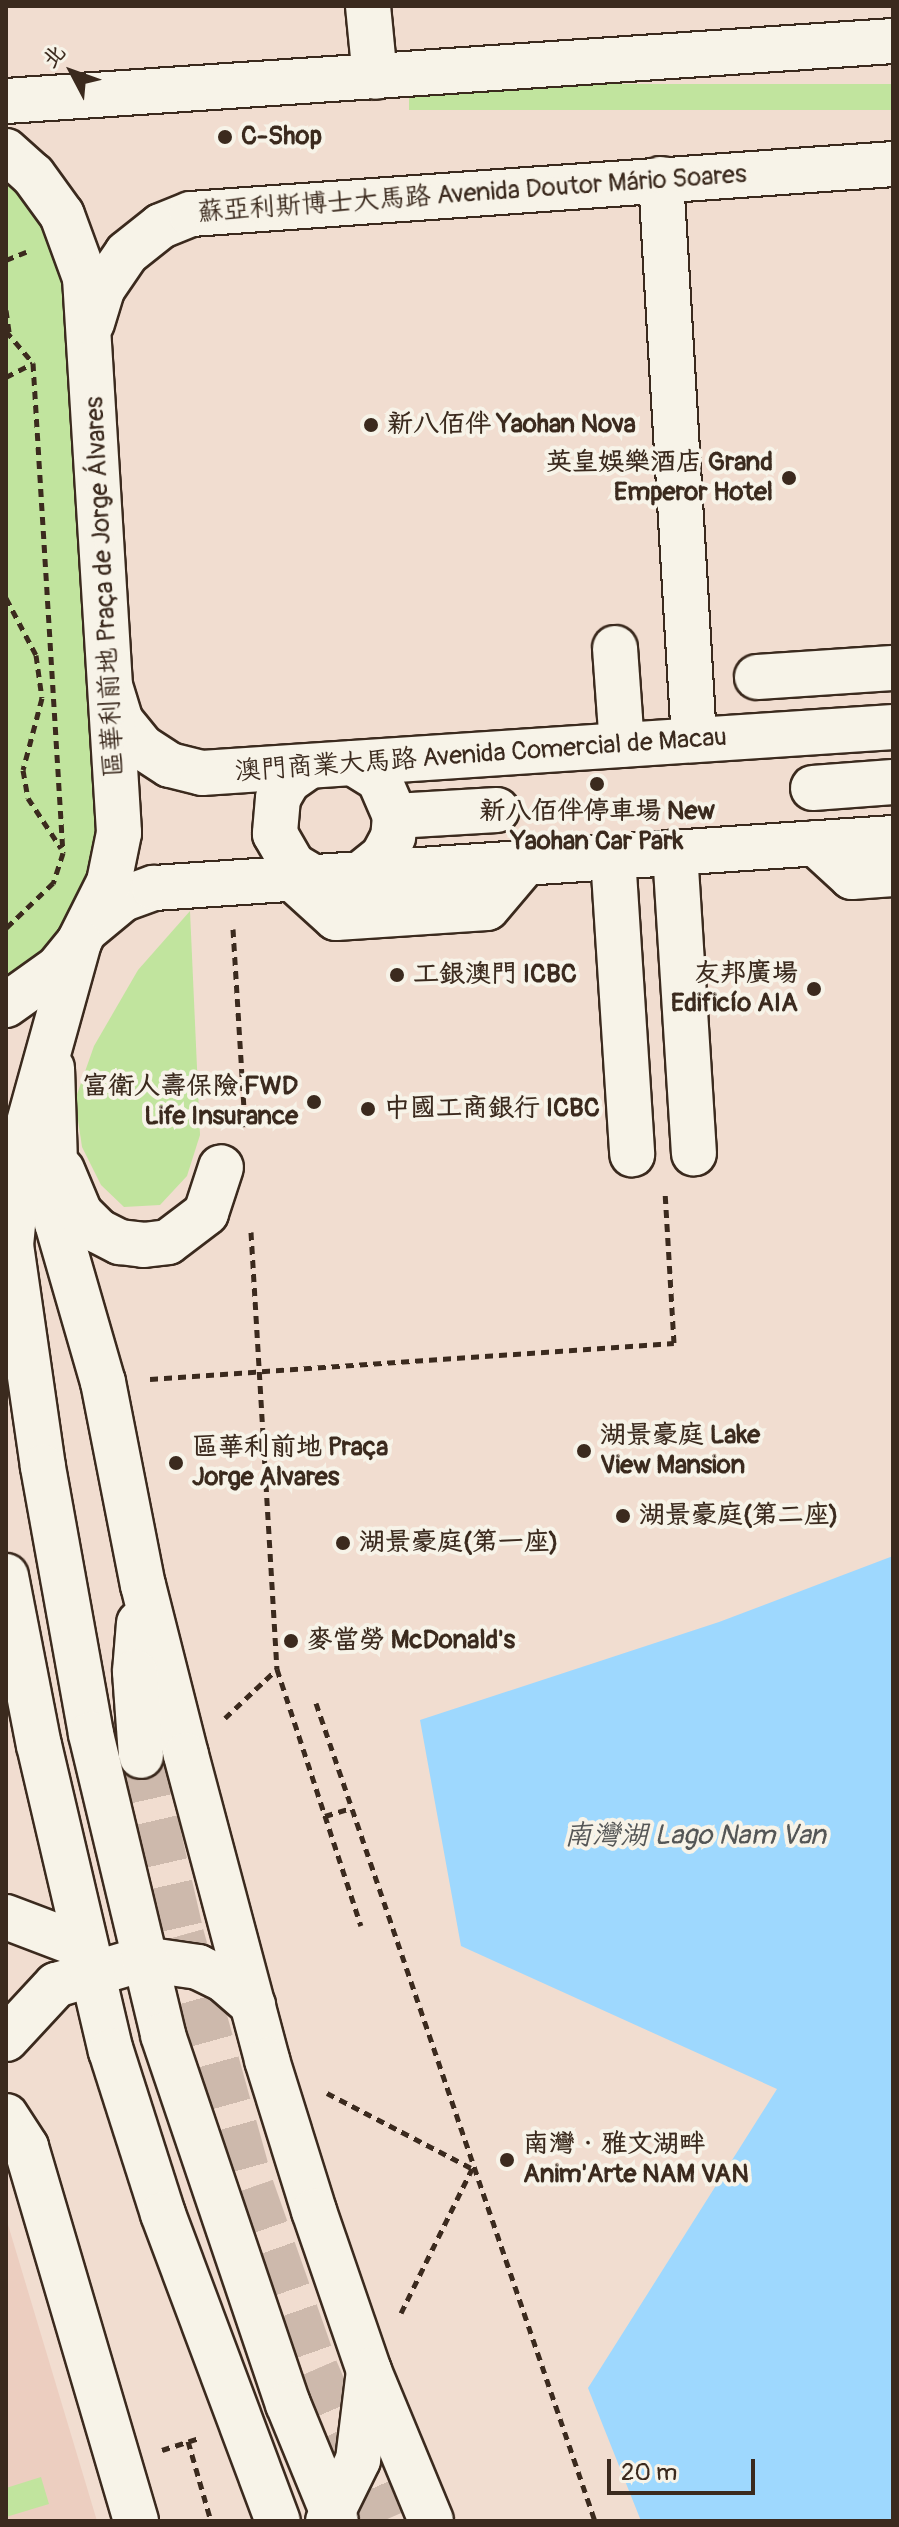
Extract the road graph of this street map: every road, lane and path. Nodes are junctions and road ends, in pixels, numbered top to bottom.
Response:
1 (368, 6) edge
2 (893, 41) edge
3 (375, 77) junction
4 (6, 101) edge
5 (6, 151) edge
6 (893, 164) edge
7 (661, 179) junction
8 (6, 310) edge
9 (8, 332) edge
10 (91, 357) junction
11 (33, 363) junction
12 (6, 377) edge
13 (6, 598) edge
14 (615, 648) dead end
15 (893, 668) edge
16 (850, 671) junction
17 (757, 677) dead end
18 (111, 689) junction
19 (893, 727) edge
20 (804, 733) junction
21 (694, 740) junction
22 (622, 745) junction
23 (353, 763) junction
24 (308, 767) junction
25 (893, 782) edge
26 (813, 788) dead end
27 (497, 810) dead end
28 (395, 816) junction
29 (893, 838) edge
30 (815, 843) junction
31 (117, 849) junction
32 (675, 852) junction
33 (63, 853) junction
34 (613, 857) junction
35 (525, 863) junction
36 (361, 874) junction
37 (893, 874) edge
38 (304, 878) junction
39 (231, 883) junction
40 (6, 928) edge
41 (84, 935) junction
42 (6, 1005) edge
43 (52, 1054) junction
44 (50, 1138) junction
45 (233, 1151) joint
46 (694, 1153) dead end
47 (632, 1154) dead end
48 (665, 1186) dead end
49 (250, 1214) dead end
50 (260, 1372) junction
51 (103, 1382) junction
52 (6, 1432) edge
53 (43, 1467) junction
54 (6, 1576) edge
55 (143, 1585) junction
56 (277, 1669) junction
57 (316, 1703) dead end
58 (186, 1755) junction
59 (141, 1756) tunnel mouth
60 (351, 1808) junction
61 (325, 1816) junction
62 (6, 1917) edge
63 (361, 1926) dead end
64 (88, 1959) junction
65 (143, 1959) junction
66 (253, 2005) junction
67 (6, 2039) edge
68 (355, 2108) dead end
69 (6, 2116) edge
70 (472, 2169) junction
71 (407, 2301) dead end
72 (369, 2371) junction
73 (188, 2441) dead end
74 (332, 2518) edge
75 (136, 2521) edge
76 (211, 2521) edge
77 (278, 2521) edge
78 (431, 2521) edge
79 (595, 2521) edge

1 - 3 main road
2 - 3 main road
3 - 4 main road
5 - 10 main road, 區華利前地 Praça de Jorge Álvares
6 - 7 main road, 蘇亞利斯博士大馬路 Avenida Doutor Mário Soares
7 - 10 main road, 蘇亞利斯博士大馬路 Avenida Doutor Mário Soares
7 - 21 main road
8 - 9 path
9 - 11 path
10 - 18 main road, 區華利前地 Praça de Jorge Álvares
11 - 12 path
11 - 33 path
13 - 33 path
14 - 22 main road
15 - 16 main road
16 - 17 main road
16 - 20 main road
18 - 24 main road, 澳門商業大馬路 Avenida Comercial de Macau
18 - 31 main road, 區華利前地 Praça de Jorge Álvares
19 - 20 main road, 澳門商業大馬路 Avenida Comercial de Macau
20 - 21 main road, 澳門商業大馬路 Avenida Comercial de Macau
21 - 22 main road, 澳門商業大馬路 Avenida Comercial de Macau
22 - 23 main road, 澳門商業大馬路 Avenida Comercial de Macau
23 - 24 main road, 澳門商業大馬路 Avenida Comercial de Macau
23 - 28 main road
24 - 38 main road
25 - 26 main road
27 - 28 main road
28 - 36 main road
29 - 30 main road
30 - 32 main road
30 - 37 main road
31 - 33 path
31 - 41 main road, 區華利前地 Praça de Jorge Álvares
32 - 34 main road
32 - 46 main road
33 - 40 path
34 - 35 main road
34 - 47 main road
35 - 36 main road
35 - 38 main road
36 - 38 main road
38 - 39 main road
39 - 41 main road
39 - 45 path
41 - 42 main road, 區華利前地 Praça de Jorge Álvares
41 - 43 main road
43 - 44 main road
43 - 53 main road
44 - 45 main road
44 - 51 main road
48 - 50 path
49 - 50 path
50 - 51 path
50 - 56 path
51 - 55 main road
52 - 53 main road
53 - 65 main road
54 - 64 main road
55 - 58 main road
55 - 59 main road
56 - 58 path
56 - 61 path
57 - 60 path
58 - 66 main road
60 - 61 path
60 - 70 path
61 - 63 path
62 - 64 main road
64 - 65 main road
64 - 67 main road
64 - 77 main road
65 - 66 main road
65 - 74 main road
66 - 72 main road
68 - 70 path
69 - 75 main road
70 - 71 path
70 - 79 path
72 - 74 main road
72 - 78 main road
73 - 76 path

